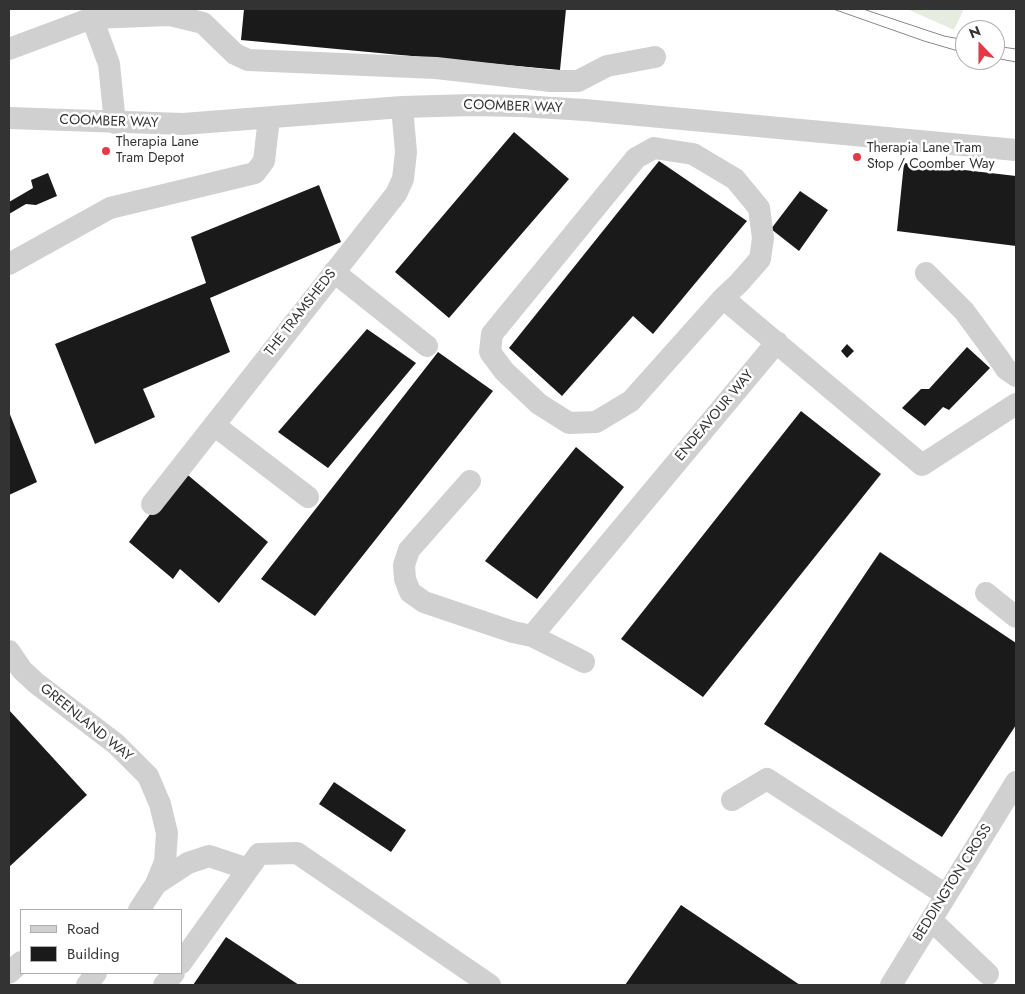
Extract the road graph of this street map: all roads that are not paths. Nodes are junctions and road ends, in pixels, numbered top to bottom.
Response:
1 (92, 18) junction
2 (9, 49) edge
3 (656, 57) dead end
4 (402, 107) junction
5 (9, 118) edge
6 (269, 118) junction
7 (115, 122) junction
8 (1016, 150) edge
9 (9, 264) edge
10 (334, 272) junction
11 (926, 272) dead end
12 (723, 298) junction
13 (777, 342) junction
14 (427, 346) dead end
15 (1016, 376) edge
16 (1016, 404) edge
17 (214, 426) junction
18 (470, 481) dead end
19 (308, 497) dead end
20 (152, 504) dead end
21 (986, 593) dead end
22 (1016, 616) edge
23 (532, 636) junction
24 (9, 651) edge
25 (584, 662) dead end
26 (1016, 782) edge
27 (732, 800) dead end
28 (248, 869) junction
29 (156, 884) junction
30 (946, 896) junction
31 (140, 909) edge
32 (931, 920) junction
33 (182, 962) edge
34 (20, 963) edge
35 (9, 973) edge
36 (95, 974) edge
37 (173, 974) edge
38 (988, 974) dead end
39 (88, 985) edge
40 (164, 985) edge
41 (490, 985) edge
42 (890, 985) edge

1 - 2 street
1 - 3 street
1 - 7 street
4 - 6 street, COOMBER WAY
4 - 8 street, COOMBER WAY
4 - 10 street, THE TRAMSHEDS
5 - 7 street, COOMBER WAY
6 - 7 street, COOMBER WAY
6 - 9 street
10 - 14 street
10 - 17 street, THE TRAMSHEDS
11 - 15 street
12 - 12 street
12 - 13 street
13 - 16 street
13 - 23 street, ENDEAVOUR WAY
17 - 19 street
17 - 20 street, THE TRAMSHEDS
18 - 23 street
21 - 22 street
23 - 25 street
24 - 29 street, GREENLAND WAY
26 - 30 street, BEDDINGTON CROSS
27 - 30 street
28 - 29 street
28 - 33 street
28 - 41 street
29 - 31 street, GREENLAND WAY
30 - 32 street, BEDDINGTON CROSS
32 - 38 street
32 - 42 street, BEDDINGTON CROSS
34 - 35 street
36 - 39 street
37 - 40 street

